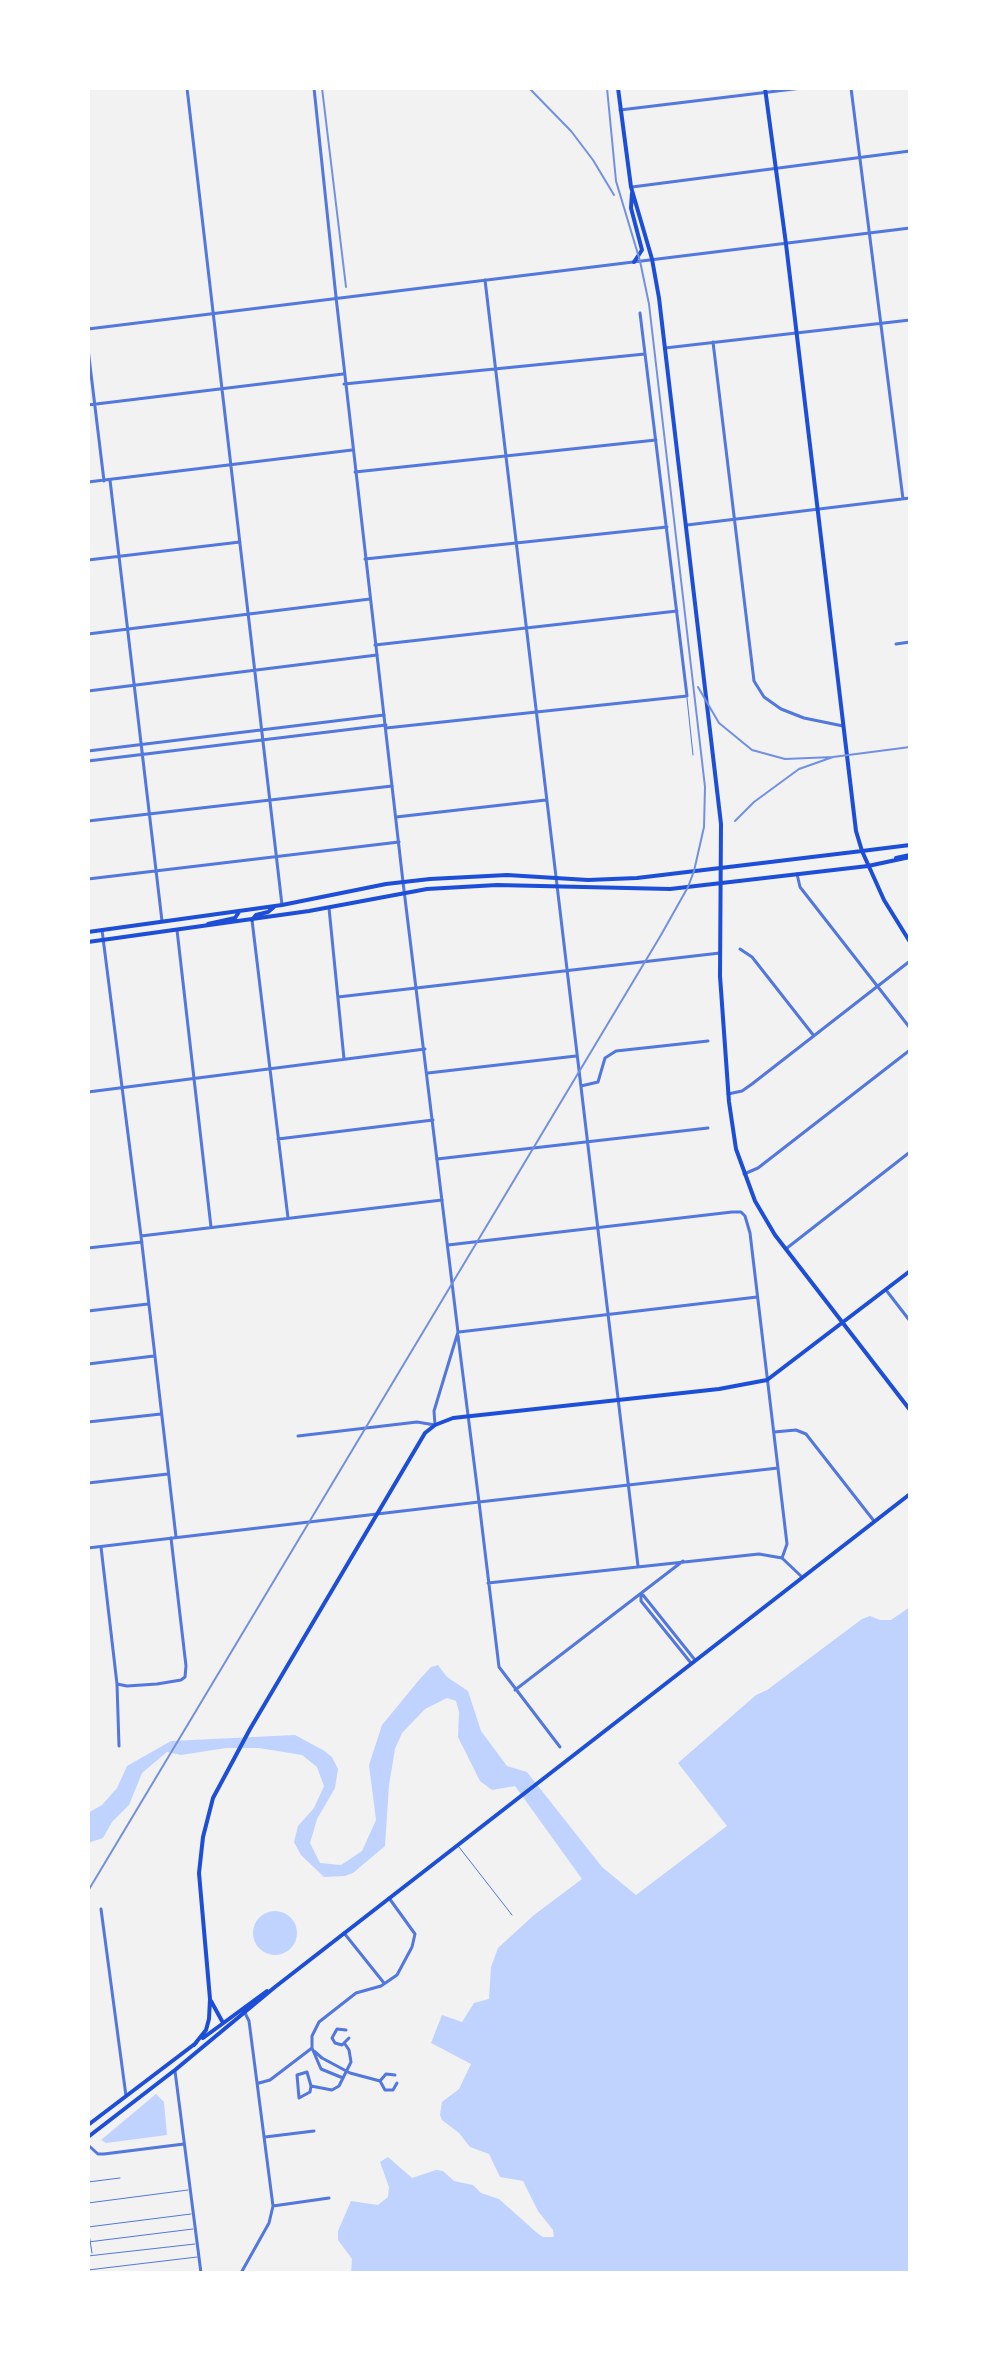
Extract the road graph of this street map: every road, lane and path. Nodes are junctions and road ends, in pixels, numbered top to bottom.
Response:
1 (187, 88) edge
2 (314, 88) edge
3 (618, 88) edge
4 (802, 88) edge
5 (851, 88) edge
6 (766, 90) edge
7 (620, 110) junction
8 (910, 151) edge
9 (860, 157) junction
10 (776, 168) junction
11 (632, 189) junction
12 (910, 228) edge
13 (870, 233) junction
14 (786, 244) junction
15 (652, 259) junction
16 (634, 262) junction
17 (485, 280) junction
18 (336, 297) junction
19 (213, 313) junction
20 (640, 313) dead end
21 (910, 320) edge
22 (881, 323) junction
23 (88, 329) edge
24 (796, 332) junction
25 (713, 342) junction
26 (665, 348) junction
27 (88, 349) edge
28 (645, 354) junction
29 (496, 369) junction
30 (343, 374) junction
31 (344, 384) junction
32 (221, 388) junction
33 (95, 404) junction
34 (88, 405) edge
35 (656, 440) junction
36 (352, 450) junction
37 (506, 456) junction
38 (230, 465) junction
39 (355, 472) junction
40 (110, 480) junction
41 (104, 481) junction
42 (88, 482) edge
43 (910, 498) edge
44 (903, 499) junction
45 (817, 509) junction
46 (735, 519) junction
47 (685, 525) junction
48 (667, 527) junction
49 (240, 542) junction
50 (516, 543) junction
51 (119, 556) junction
52 (365, 559) junction
53 (88, 560) edge
54 (370, 599) junction
55 (677, 611) junction
56 (248, 614) junction
57 (128, 629) junction
58 (526, 629) junction
59 (88, 634) edge
60 (910, 642) edge
61 (896, 644) dead end
62 (375, 645) junction
63 (377, 655) junction
64 (255, 670) junction
65 (134, 685) junction
66 (88, 691) edge
67 (687, 696) junction
68 (536, 712) junction
69 (384, 715) junction
70 (386, 726) junction
71 (843, 726) junction
72 (262, 730) junction
73 (263, 741) junction
74 (141, 744) junction
75 (88, 751) edge
76 (143, 755) junction
77 (693, 755) dead end
78 (88, 761) edge
79 (392, 786) junction
80 (270, 799) junction
81 (546, 800) junction
82 (149, 814) junction
83 (396, 817) junction
84 (88, 821) edge
85 (399, 842) junction
86 (910, 845) edge
87 (862, 851) junction
88 (910, 856) edge
89 (277, 857) junction
90 (868, 866) junction
91 (721, 868) junction
92 (156, 870) junction
93 (797, 873) junction
94 (555, 878) junction
95 (88, 879) edge
96 (403, 882) junction
97 (720, 883) junction
98 (556, 887) junction
99 (404, 893) junction
100 (282, 905) junction
101 (276, 906) junction
102 (329, 907) junction
103 (240, 911) junction
104 (252, 920) junction
105 (162, 922) junction
106 (206, 926) junction
107 (102, 930) junction
108 (177, 930) junction
109 (88, 932) edge
110 (103, 940) junction
111 (88, 942) edge
112 (910, 942) edge
113 (740, 949) dead end
114 (720, 953) junction
115 (910, 961) edge
116 (565, 970) junction
117 (878, 987) junction
118 (416, 988) junction
119 (338, 997) junction
120 (910, 1028) edge
121 (814, 1036) junction
122 (708, 1041) dead end
123 (425, 1049) junction
124 (910, 1050) edge
125 (576, 1056) junction
126 (344, 1059) junction
127 (269, 1068) junction
128 (428, 1073) junction
129 (194, 1077) junction
130 (580, 1086) junction
131 (122, 1087) junction
132 (88, 1092) edge
133 (728, 1094) junction
134 (433, 1120) junction
135 (708, 1128) dead end
136 (278, 1139) junction
137 (587, 1142) junction
138 (910, 1152) edge
139 (437, 1159) junction
140 (744, 1174) junction
141 (442, 1200) junction
142 (288, 1218) junction
143 (211, 1227) junction
144 (598, 1228) junction
145 (141, 1239) junction
146 (448, 1245) junction
147 (88, 1248) edge
148 (785, 1249) junction
149 (910, 1271) edge
150 (886, 1290) junction
151 (757, 1297) junction
152 (148, 1304) junction
153 (88, 1311) edge
154 (608, 1315) junction
155 (910, 1321) edge
156 (843, 1324) junction
157 (458, 1332) junction
158 (154, 1356) junction
159 (88, 1364) edge
160 (767, 1380) junction
161 (618, 1400) junction
162 (910, 1410) edge
163 (161, 1414) junction
164 (469, 1416) junction
165 (88, 1422) edge
166 (435, 1425) junction
167 (773, 1432) junction
168 (298, 1436) dead end
169 (778, 1468) junction
170 (168, 1474) junction
171 (88, 1483) edge
172 (628, 1485) junction
173 (910, 1494) edge
174 (479, 1502) junction
175 (374, 1514) junction
176 (874, 1521) junction
177 (173, 1538) junction
178 (101, 1547) junction
179 (88, 1548) edge
180 (782, 1558) junction
181 (683, 1561) junction
182 (638, 1566) junction
183 (802, 1577) junction
184 (488, 1583) junction
185 (641, 1594) junction
186 (693, 1662) junction
187 (117, 1684) junction
188 (515, 1690) junction
189 (119, 1746) dead end
190 (560, 1747) dead end
191 (457, 1845) junction
192 (389, 1898) junction
193 (101, 1909) dead end
194 (512, 1915) dead end
195 (344, 1933) junction
196 (384, 1984) junction
197 (272, 1988) junction
198 (210, 1999) junction
199 (245, 2013) junction
200 (223, 2022) junction
201 (227, 2028) junction
202 (346, 2030) dead end
203 (349, 2038) dead end
204 (345, 2044) junction
205 (194, 2045) junction
206 (312, 2048) junction
207 (175, 2070) junction
208 (347, 2071) junction
209 (395, 2075) dead end
210 (343, 2078) junction
211 (380, 2081) junction
212 (258, 2083) junction
213 (397, 2083) dead end
214 (311, 2086) junction
215 (126, 2096) junction
216 (118, 2113) junction
217 (88, 2125) edge
218 (314, 2131) dead end
219 (88, 2137) edge
220 (265, 2137) junction
221 (184, 2144) junction
222 (88, 2145) edge
223 (120, 2178) dead end
224 (88, 2182) edge
225 (190, 2189) junction
226 (329, 2198) dead end
227 (88, 2203) edge
228 (273, 2206) junction
229 (193, 2214) junction
230 (88, 2228) edge
231 (196, 2229) junction
232 (89, 2242) edge
233 (197, 2243) junction
234 (92, 2255) junction
235 (88, 2256) edge
236 (199, 2257) junction
237 (88, 2270) edge
238 (201, 2273) edge
239 (241, 2273) edge

1 - 19 street
2 - 18 street
3 - 7 main road
4 - 6 street
5 - 9 street
6 - 7 street
6 - 10 main road
7 - 11 main road
8 - 9 street
9 - 10 street
9 - 13 street
10 - 11 street
10 - 14 main road
11 - 15 main road
11 - 16 main road
12 - 13 street
13 - 14 street
13 - 22 street
14 - 15 street
14 - 24 main road
15 - 16 street
15 - 26 main road
16 - 17 street
17 - 18 street
17 - 29 street
18 - 19 street
18 - 30 street
19 - 23 street
19 - 32 street
20 - 28 street
21 - 22 street
22 - 24 street
22 - 44 street
24 - 25 street
24 - 45 main road
25 - 26 street
25 - 46 street
26 - 47 main road
27 - 33 street
28 - 29 street
28 - 35 street
29 - 31 street
29 - 37 street
30 - 31 street
30 - 32 street
31 - 36 street
32 - 33 street
32 - 38 street
33 - 34 street
33 - 41 street
35 - 37 street
35 - 48 street
36 - 38 street
36 - 39 street
37 - 39 street
37 - 50 street
38 - 40 street
38 - 49 street
39 - 52 street
40 - 41 street
40 - 51 street
41 - 42 street
43 - 44 street
44 - 45 street
45 - 46 street
45 - 71 main road
46 - 47 street
46 - 71 street
47 - 91 main road
48 - 50 street
48 - 55 street
49 - 51 street
49 - 56 street
50 - 52 street
50 - 58 street
51 - 53 street
51 - 57 street
52 - 54 street
54 - 56 street
54 - 62 street
55 - 58 street
55 - 67 street
56 - 57 street
56 - 64 street
57 - 59 street
57 - 65 street
58 - 62 street
58 - 68 street
60 - 61 street
62 - 63 street
63 - 64 street
63 - 69 street
64 - 65 street
64 - 72 street
65 - 66 street
65 - 74 street
67 - 68 street
67 - 77 lane
68 - 70 street
68 - 81 street
69 - 70 street
69 - 72 street
70 - 73 street
70 - 79 street
71 - 87 main road
72 - 73 street
72 - 74 street
73 - 76 street
73 - 80 street
74 - 75 street
74 - 76 street
76 - 78 street
76 - 82 street
79 - 80 street
79 - 83 street
80 - 82 street
80 - 89 street
81 - 83 street
81 - 94 street
82 - 84 street
82 - 92 street
83 - 85 street
85 - 89 street
85 - 96 street
86 - 87 main road
87 - 90 main road
87 - 91 main road
88 - 90 main road
89 - 92 street
89 - 100 street
90 - 93 main road
90 - 112 main road
91 - 94 main road
91 - 97 main road
92 - 95 street
92 - 105 street
93 - 97 main road
93 - 117 street
94 - 96 main road
94 - 98 street
96 - 99 street
96 - 100 main road
97 - 98 main road
97 - 114 main road
98 - 99 main road
98 - 116 street
99 - 102 main road
99 - 118 street
100 - 101 main road
101 - 103 main road
101 - 104 main road
102 - 104 main road
102 - 119 street
103 - 105 main road
103 - 106 main road
104 - 106 main road
104 - 127 street
105 - 107 main road
106 - 108 main road
107 - 109 main road
107 - 110 street
108 - 110 main road
108 - 129 street
110 - 111 main road
110 - 131 street
113 - 121 street
114 - 116 street
114 - 133 main road
115 - 117 street
116 - 118 street
116 - 125 street
117 - 120 street
117 - 121 street
118 - 119 street
118 - 123 street
119 - 126 street
121 - 133 street
122 - 130 street
123 - 126 street
123 - 128 street
124 - 140 street
125 - 128 street
125 - 130 street
126 - 127 street
127 - 129 street
127 - 136 street
128 - 134 street
129 - 131 street
129 - 143 street
130 - 137 street
131 - 132 street
131 - 145 street
133 - 140 main road
134 - 136 street
134 - 139 street
135 - 137 street
136 - 142 street
137 - 139 street
137 - 144 street
138 - 148 street
139 - 141 street
140 - 148 main road
141 - 142 street
141 - 146 street
142 - 143 street
143 - 145 street
144 - 146 street
144 - 151 street
144 - 154 street
145 - 147 street
145 - 152 street
146 - 157 street
148 - 156 main road
149 - 150 main road
150 - 155 street
150 - 156 main road
151 - 154 street
151 - 160 street
152 - 153 street
152 - 158 street
154 - 157 street
154 - 161 street
156 - 160 main road
156 - 162 main road
157 - 164 street
157 - 166 street
158 - 159 street
158 - 163 street
160 - 161 main road
160 - 167 street
161 - 164 main road
161 - 172 street
163 - 165 street
163 - 170 street
164 - 166 main road
164 - 174 street
166 - 168 street
166 - 175 main road
167 - 169 street
167 - 176 street
169 - 172 street
169 - 180 street
170 - 171 street
170 - 177 street
172 - 174 street
172 - 182 street
173 - 176 main road
174 - 175 street
174 - 184 street
175 - 177 street
175 - 198 main road
176 - 183 main road
177 - 178 street
177 - 187 street
178 - 179 street
178 - 187 street
180 - 181 street
180 - 183 street
181 - 182 street
181 - 185 street
182 - 184 street
183 - 186 main road
184 - 188 street
185 - 186 street
185 - 188 street
186 - 191 main road
187 - 189 street
188 - 190 street
191 - 192 main road
191 - 194 lane
192 - 195 main road
192 - 196 street
193 - 215 street
195 - 196 street
195 - 197 main road
196 - 206 street
197 - 199 main road
197 - 200 main road
198 - 200 main road
198 - 205 main road
199 - 201 main road
199 - 212 street
200 - 201 main road
200 - 205 main road
201 - 207 main road
202 - 204 street
203 - 204 street
204 - 208 street
205 - 215 main road
206 - 208 street
206 - 210 street
206 - 212 street
207 - 216 main road
207 - 221 street
208 - 210 street
208 - 211 street
209 - 211 street
210 - 214 street
211 - 213 street
212 - 220 street
214 - 214 street
215 - 216 main road
215 - 217 main road
216 - 219 main road
218 - 220 street
220 - 228 street
221 - 222 street
221 - 225 street
223 - 224 lane
225 - 227 lane
225 - 229 street
226 - 228 street
228 - 239 street
229 - 230 lane
229 - 231 street
230 - 232 lane
231 - 232 lane
231 - 233 street
232 - 234 lane
233 - 234 lane
233 - 236 street
234 - 235 lane
236 - 237 lane
236 - 238 street

